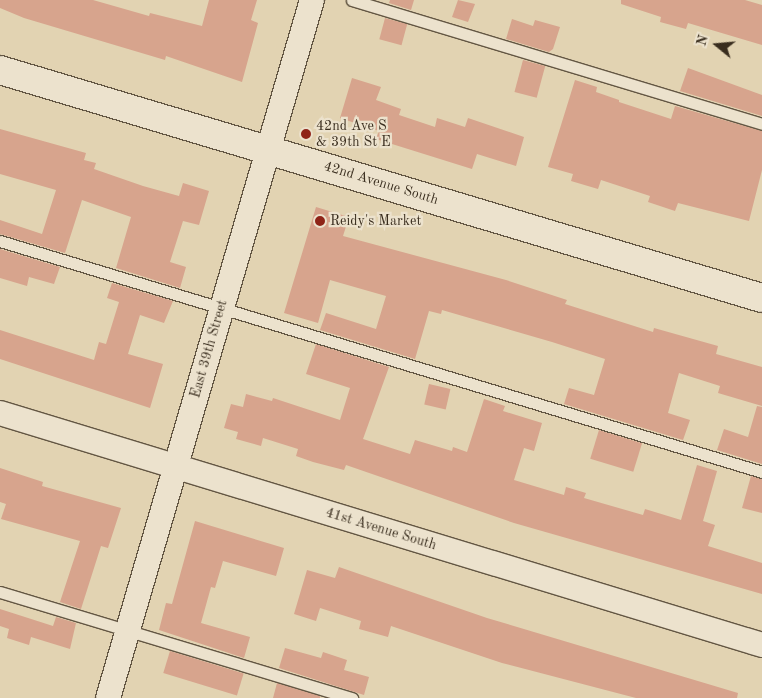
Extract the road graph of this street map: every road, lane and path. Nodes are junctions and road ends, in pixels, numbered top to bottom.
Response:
1 (312, 0) edge
2 (352, 0) edge
3 (0, 70) edge
4 (762, 124) edge
5 (268, 150) junction
6 (0, 241) edge
7 (762, 298) edge
8 (222, 307) junction
9 (0, 413) edge
10 (175, 466) junction
11 (762, 472) edge
12 (0, 592) edge
13 (127, 632) junction
14 (762, 645) edge
15 (108, 698) edge
16 (352, 698) edge

1 - 5 street, East 39th Street
2 - 4 lane
3 - 5 street, 42nd Avenue South
5 - 7 street, 42nd Avenue South
5 - 8 street, East 39th Street
6 - 8 lane
8 - 10 street, East 39th Street
8 - 11 lane
9 - 10 street, 41st Avenue South
10 - 13 street, East 39th Street
10 - 14 street, 41st Avenue South
12 - 13 lane
13 - 15 street, East 39th Street
13 - 16 lane

